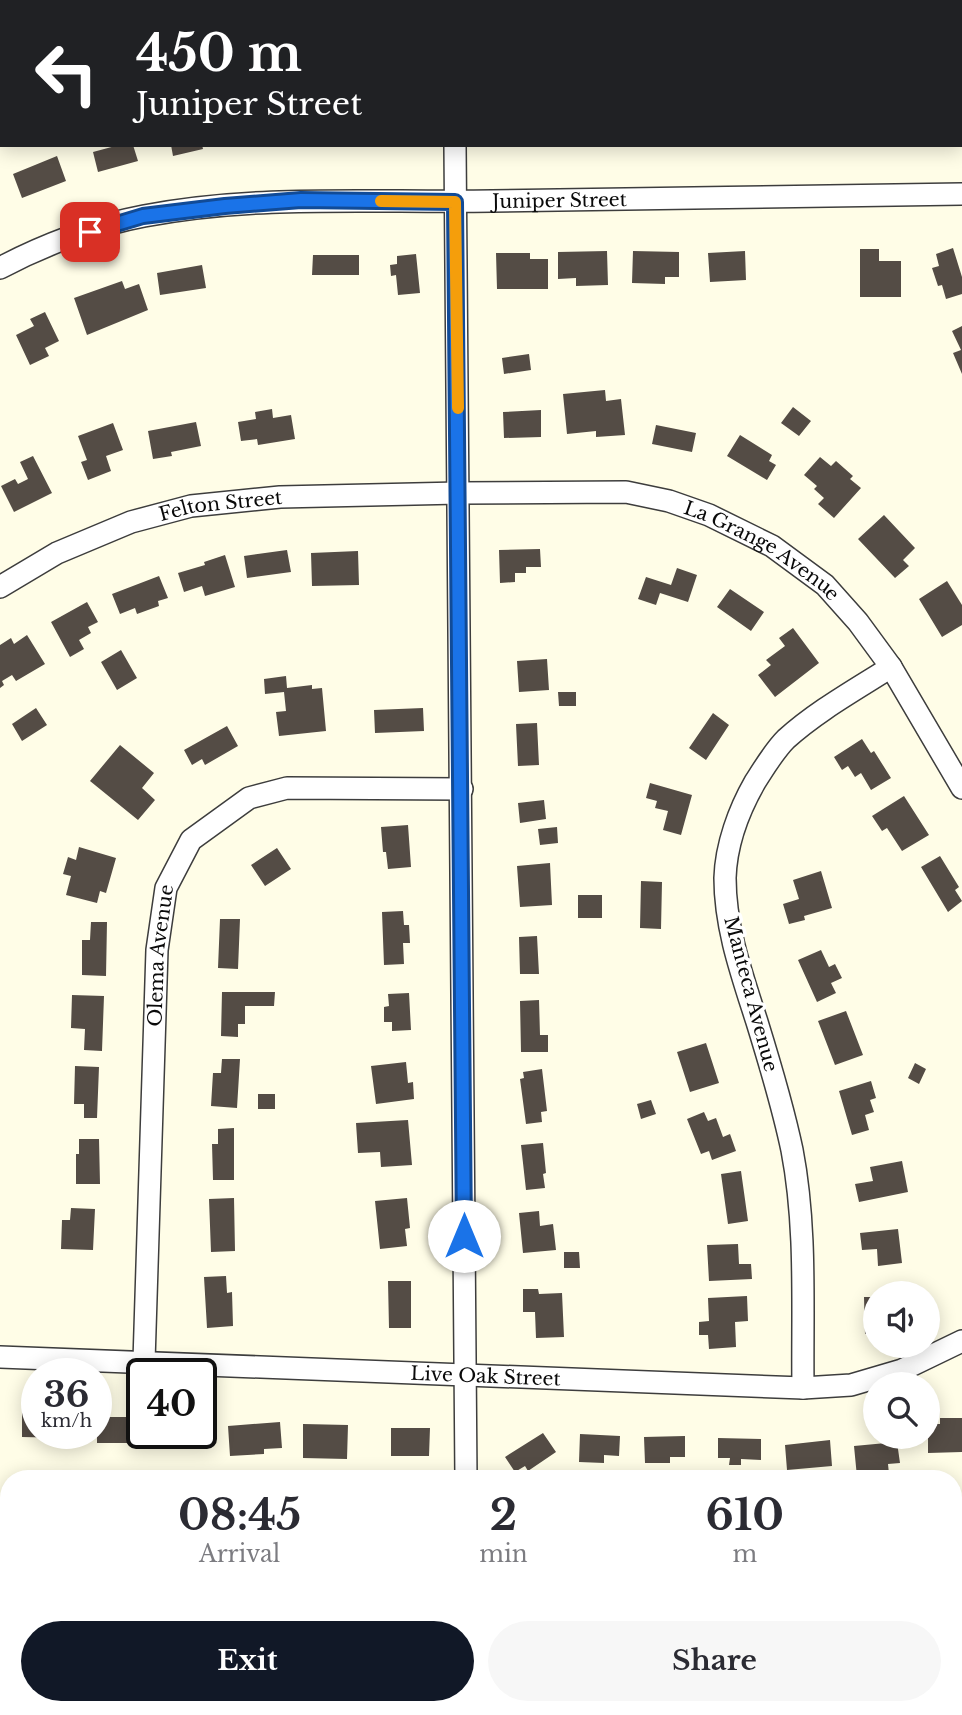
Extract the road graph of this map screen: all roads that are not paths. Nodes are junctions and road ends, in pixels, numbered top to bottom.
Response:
1 (455, 147) edge
2 (962, 194) edge
3 (455, 202) junction
4 (0, 268) edge
5 (459, 492) junction
6 (0, 587) edge
7 (891, 667) junction
8 (962, 788) edge
9 (462, 789) junction
10 (962, 1341) edge
11 (0, 1357) edge
12 (144, 1358) edge
13 (126, 1361) edge
14 (217, 1365) edge
15 (465, 1375) junction
16 (803, 1388) junction
17 (466, 1470) edge

1 - 3 street
2 - 3 street, Juniper Street
3 - 4 street, Juniper Street
3 - 5 street
5 - 6 street, Felton Street
5 - 7 street, La Grange Avenue
5 - 9 street
7 - 8 street, La Grange Avenue
7 - 16 street, Manteca Avenue
9 - 12 street, Olema Avenue
9 - 15 street
10 - 16 street, Live Oak Street
11 - 13 street, Live Oak Street
14 - 15 street, Live Oak Street
15 - 16 street, Live Oak Street
15 - 17 street

